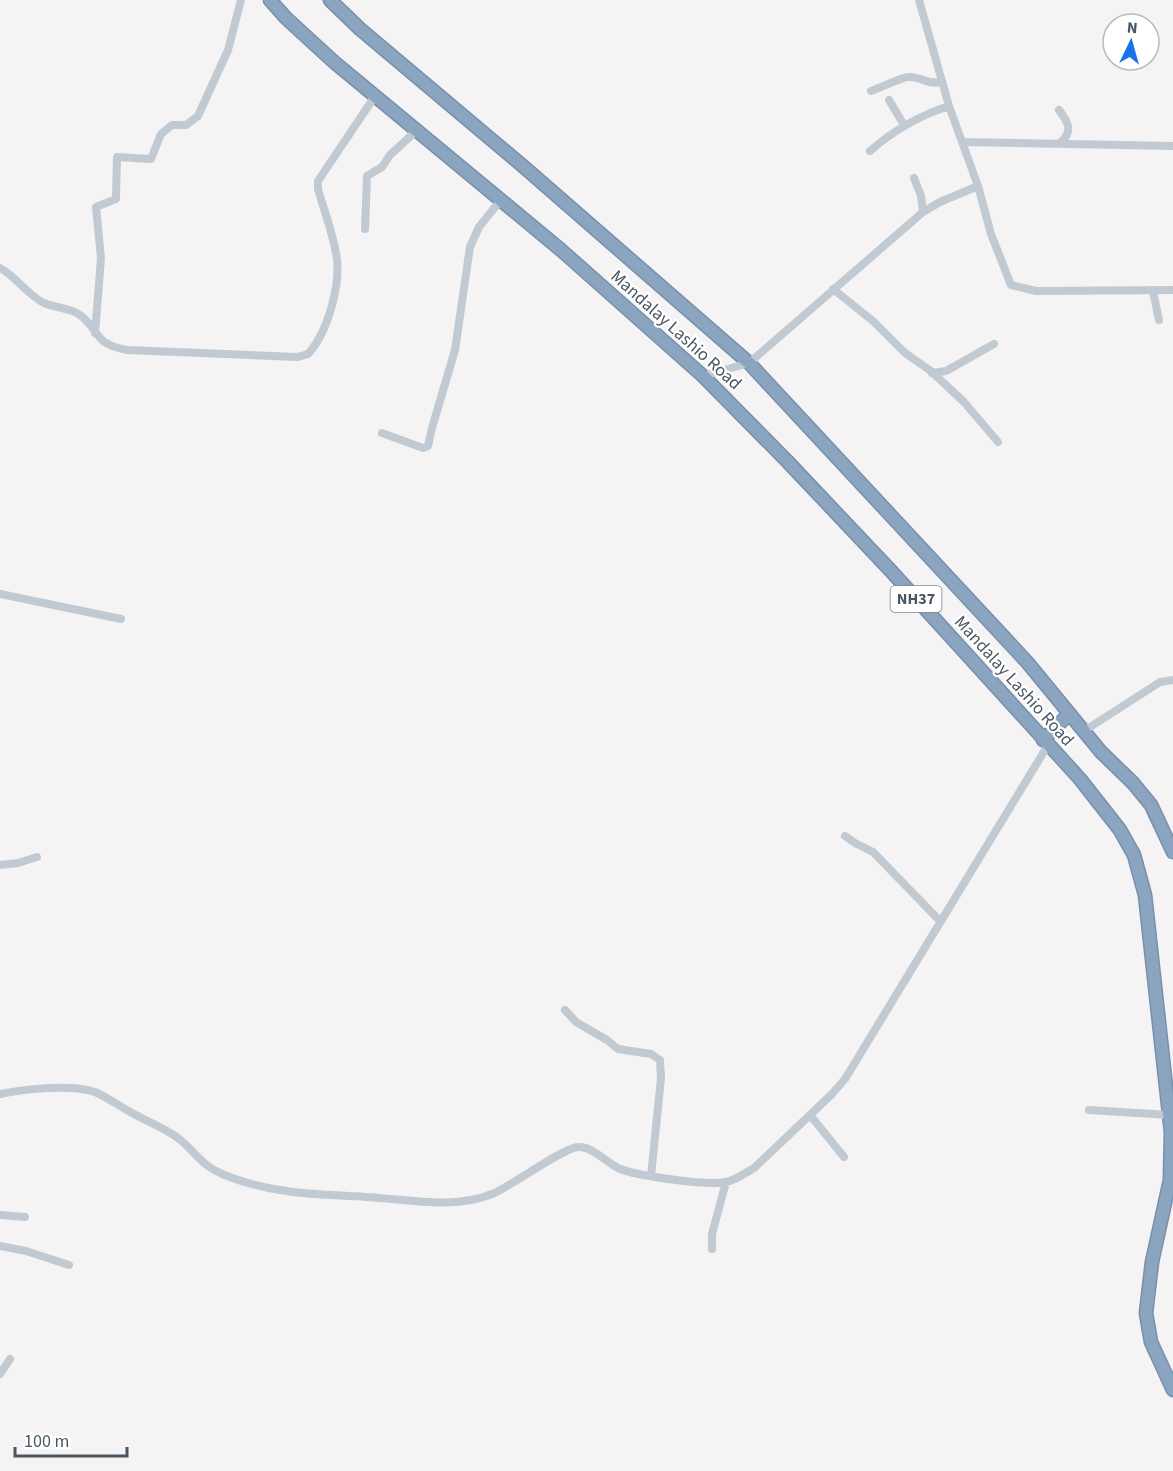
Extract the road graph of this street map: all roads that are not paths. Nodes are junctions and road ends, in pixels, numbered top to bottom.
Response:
1 (241, 0) edge
2 (270, 0) edge
3 (330, 0) edge
4 (919, 0) edge
5 (942, 82) junction
6 (871, 91) dead end
7 (375, 96) junction
8 (889, 100) dead end
9 (949, 106) junction
10 (1059, 110) dead end
11 (904, 125) junction
12 (416, 131) junction
13 (962, 142) junction
14 (1060, 143) junction
15 (1173, 146) edge
16 (870, 151) dead end
17 (914, 178) dead end
18 (978, 186) junction
19 (500, 201) junction
20 (923, 212) junction
21 (365, 229) dead end
22 (0, 268) edge
23 (833, 289) junction
24 (1173, 290) edge
25 (1153, 291) junction
26 (1159, 320) dead end
27 (95, 333) junction
28 (994, 344) dead end
29 (748, 363) junction
30 (932, 373) junction
31 (704, 376) junction
32 (382, 433) dead end
33 (998, 442) dead end
34 (0, 594) edge
35 (121, 619) dead end
36 (1173, 680) edge
37 (1069, 714) junction
38 (1084, 732) junction
39 (1046, 743) junction
40 (845, 836) dead end
41 (1173, 852) edge
42 (37, 857) dead end
43 (0, 865) edge
44 (940, 921) junction
45 (565, 1010) dead end
46 (0, 1094) edge
47 (1089, 1110) dead end
48 (810, 1115) junction
49 (1169, 1115) junction
50 (844, 1156) dead end
51 (651, 1176) junction
52 (726, 1182) junction
53 (0, 1215) edge
54 (25, 1217) dead end
55 (0, 1246) edge
56 (712, 1249) dead end
57 (69, 1265) dead end
58 (10, 1359) dead end
59 (0, 1374) edge
60 (1173, 1390) edge

1 - 27 street
2 - 7 highway, Mandalay Lashio Road / NH37
3 - 29 highway, Mandalay Lashio Road / NH37
4 - 5 street
5 - 6 street
5 - 9 street
7 - 12 highway, Mandalay Lashio Road / NH37
7 - 27 street
8 - 11 street
9 - 11 street
9 - 13 street
10 - 14 street
11 - 16 street
12 - 19 highway, Mandalay Lashio Road / NH37
12 - 21 street
13 - 14 street
13 - 18 street
14 - 15 street
17 - 20 street
18 - 20 street
18 - 25 street
19 - 31 highway, Mandalay Lashio Road / NH37
19 - 32 street
20 - 23 street
22 - 27 street
23 - 29 street
23 - 30 street
24 - 25 street
25 - 26 street
28 - 30 street
29 - 31 street
29 - 37 highway, Mandalay Lashio Road / NH37
30 - 33 street
31 - 39 highway, Mandalay Lashio Road / NH37
34 - 35 street
36 - 38 street
37 - 38 highway, Mandalay Lashio Road / NH37
37 - 39 highway
38 - 41 highway, Mandalay Lashio Road / NH37
39 - 44 street
39 - 49 highway, Mandalay Lashio Road / NH37
40 - 44 street
42 - 43 street
44 - 48 street
45 - 51 street
46 - 51 street
47 - 49 street
48 - 50 street
48 - 52 street
49 - 60 highway, Mandalay Lashio Road / NH37
51 - 52 street
52 - 56 street
53 - 54 street
55 - 57 street
58 - 59 street

